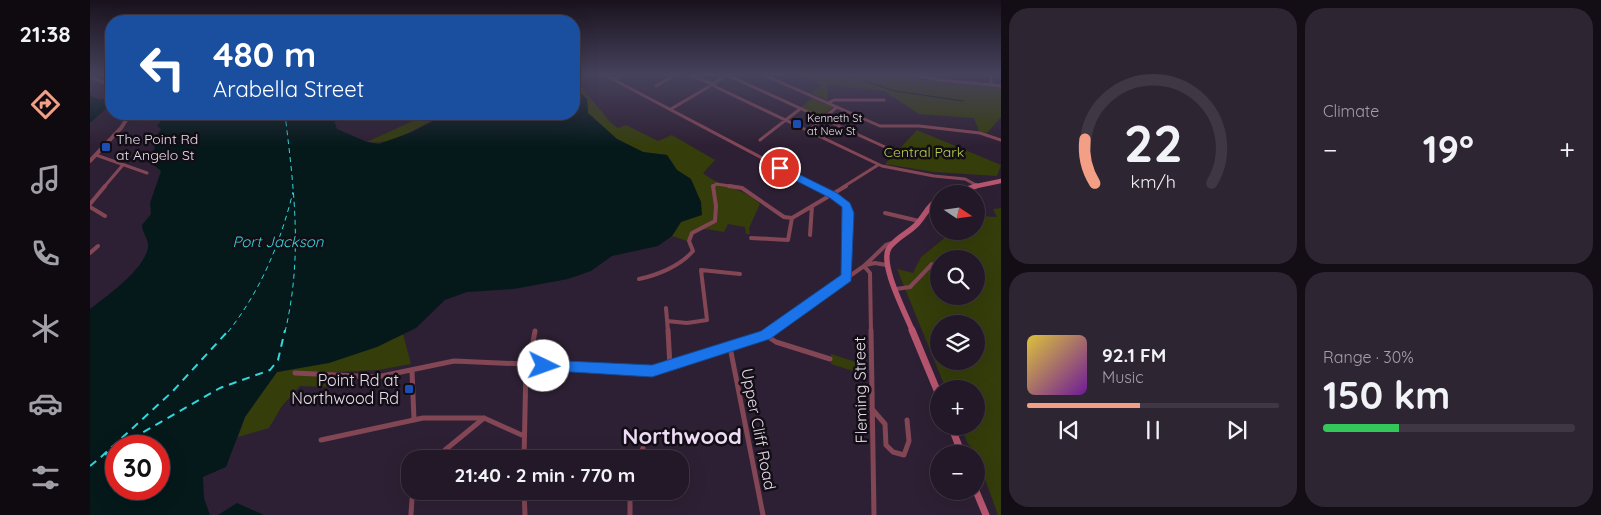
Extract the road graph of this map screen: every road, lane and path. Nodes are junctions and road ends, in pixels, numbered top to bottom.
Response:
1 (649, 98) edge
2 (689, 98) edge
3 (740, 98) edge
4 (777, 98) edge
5 (817, 98) edge
6 (884, 100) dead end
7 (828, 103) junction
8 (837, 107) junction
9 (800, 109) junction
10 (671, 110) junction
11 (822, 119) junction
12 (126, 120) edge
13 (785, 120) junction
14 (808, 131) junction
15 (760, 140) dead end
16 (1001, 140) edge
17 (896, 152) dead end
18 (96, 155) junction
19 (90, 161) edge
20 (878, 165) junction
21 (122, 166) junction
22 (147, 173) dead end
23 (1001, 180) edge
24 (976, 185) joint
25 (832, 194) junction
26 (930, 205) edge
27 (90, 206) edge
28 (812, 206) junction
29 (886, 213) dead end
30 (105, 216) dead end
31 (792, 218) junction
32 (919, 221) junction
33 (810, 235) dead end
34 (751, 238) dead end
35 (892, 243) junction
36 (98, 246) dead end
37 (90, 253) edge
38 (886, 265) junction
39 (864, 266) junction
40 (930, 266) edge
41 (740, 274) dead end
42 (847, 277) junction
43 (639, 279) dead end
44 (896, 289) junction
45 (666, 308) dead end
46 (667, 321) junction
47 (535, 331) dead end
48 (765, 335) junction
49 (730, 347) junction
50 (830, 359) dead end
51 (527, 365) junction
52 (670, 367) junction
53 (412, 371) junction
54 (295, 373) dead end
55 (933, 380) edge
56 (872, 409) junction
57 (484, 418) junction
58 (414, 420) junction
59 (907, 420) dead end
60 (524, 436) junction
61 (321, 440) dead end
62 (445, 450) edge
63 (524, 450) edge
64 (412, 500) edge
65 (524, 500) edge
66 (630, 500) edge
67 (980, 500) edge
68 (412, 514) dead end
69 (525, 515) edge
70 (630, 515) edge
71 (763, 515) edge
72 (874, 515) edge
73 (986, 515) edge

1 - 10 street
2 - 10 street
3 - 13 street
4 - 9 street
5 - 7 street
6 - 7 street
7 - 8 street
8 - 11 street
8 - 16 street
9 - 11 street
9 - 13 street
10 - 25 street
11 - 14 street
11 - 17 street
12 - 18 street
13 - 14 street
13 - 15 street
14 - 20 street
18 - 19 street
18 - 21 street
20 - 24 street
20 - 25 street
21 - 22 street
21 - 27 street
23 - 24 main road
25 - 28 street
25 - 42 street
26 - 32 main road
27 - 30 street
28 - 31 street
28 - 33 street
29 - 32 street
31 - 34 street
31 - 43 street
32 - 35 main road
35 - 38 main road
35 - 39 street
36 - 37 street
38 - 39 street
38 - 44 main road
39 - 42 street
39 - 56 street, Fleming Street
40 - 44 street
41 - 46 street
42 - 48 street
44 - 55 main road
45 - 46 street
46 - 52 street
47 - 51 street
48 - 49 street
48 - 50 street
49 - 52 street
49 - 71 street, Upper Cliff Road
51 - 52 street
51 - 53 street
51 - 60 street
53 - 54 street
53 - 58 street
56 - 59 street
56 - 72 street, Fleming Street
57 - 58 street
57 - 60 street
57 - 62 street
58 - 61 street
60 - 63 street
64 - 68 street
65 - 69 street
66 - 70 street
67 - 73 main road

